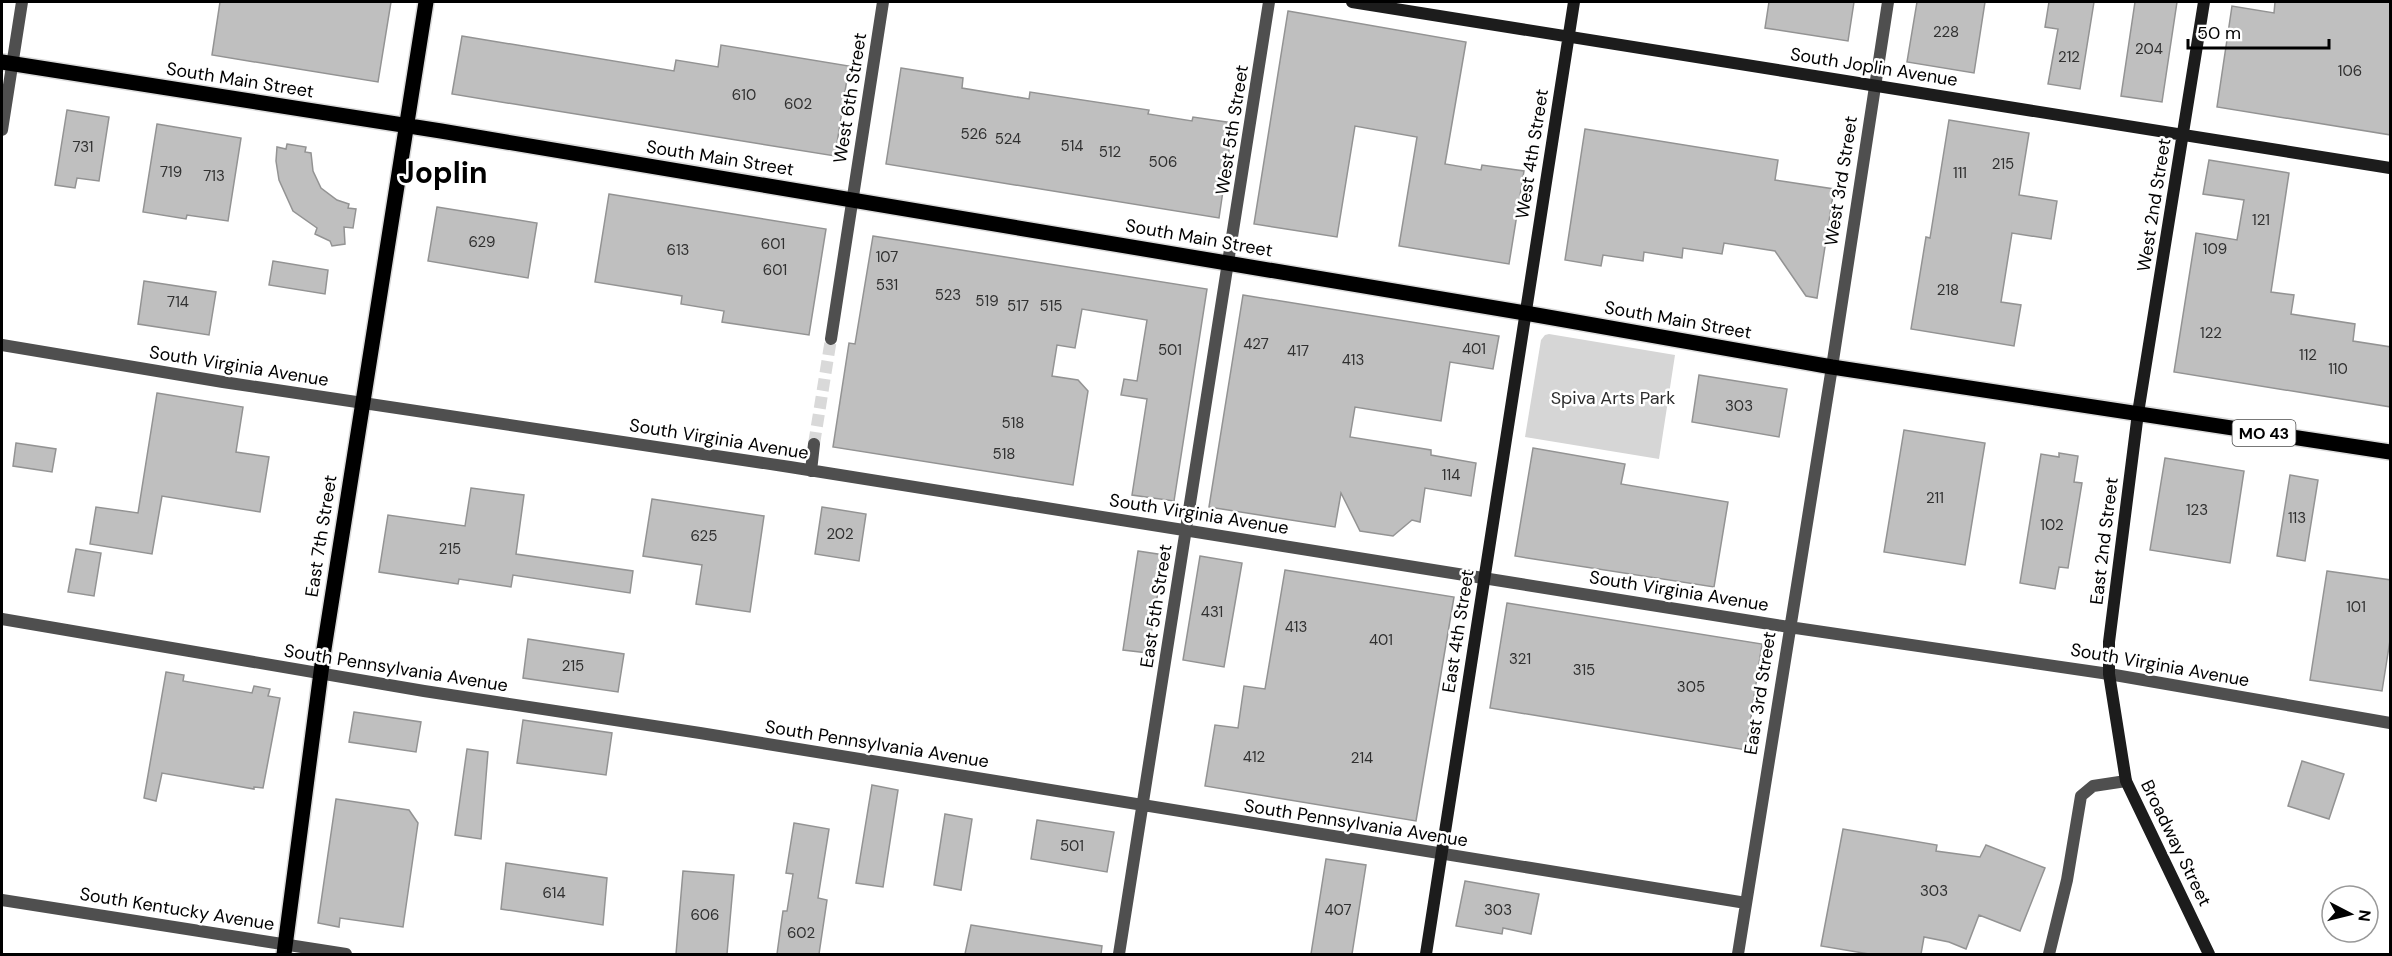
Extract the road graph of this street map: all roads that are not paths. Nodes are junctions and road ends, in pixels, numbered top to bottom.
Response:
1 (22, 2) edge
2 (426, 2) edge
3 (884, 2) edge
4 (1269, 2) edge
5 (1352, 2) edge
6 (1574, 2) edge
7 (1888, 2) edge
8 (2204, 2) edge
9 (1569, 36) junction
10 (7, 63) edge
11 (1874, 85) junction
12 (406, 125) junction
13 (2, 130) edge
14 (2183, 135) junction
15 (2391, 168) edge
16 (853, 200) junction
17 (1230, 263) junction
18 (1525, 313) junction
19 (831, 339) tunnel mouth
20 (2, 345) edge
21 (1832, 367) junction
22 (362, 403) junction
23 (2138, 413) junction
24 (814, 444) tunnel mouth
25 (2391, 452) edge
26 (810, 471) junction
27 (1186, 530) junction
28 (1484, 578) junction
29 (2, 619) edge
30 (1789, 627) junction
31 (320, 674) junction
32 (2109, 674) junction
33 (2391, 723) edge
34 (2126, 781) junction
35 (1142, 806) junction
36 (1442, 855) junction
37 (2, 900) edge
38 (1746, 903) junction
39 (285, 949) edge
40 (346, 954) edge
41 (1119, 954) edge
42 (1426, 954) edge
43 (1738, 954) edge
44 (2049, 954) edge
45 (2209, 954) edge

1 - 10 street
2 - 12 main road, East 7th Street
3 - 16 street, West 6th Street
4 - 17 street, West 5th Street
5 - 9 street, South Joplin Avenue
6 - 9 street, West 4th Street
7 - 11 street, West 3rd Street
8 - 14 street, West 2nd Street
9 - 11 street, South Joplin Avenue
9 - 18 street, West 4th Street
10 - 12 main road, South Main Street
10 - 13 street
11 - 14 street, South Joplin Avenue
11 - 21 street, West 3rd Street
12 - 16 main road, South Main Street
12 - 22 main road, East 7th Street
14 - 15 street, South Joplin Avenue
14 - 23 street, West 2nd Street
16 - 17 main road, South Main Street
16 - 19 street, West 6th Street
17 - 18 main road, South Main Street
17 - 27 street, East 5th Street
18 - 21 main road, South Main Street
18 - 28 street, East 4th Street
20 - 22 street, South Virginia Avenue
21 - 23 main road, South Main Street
21 - 30 street, East 3rd Street
22 - 26 street, South Virginia Avenue
22 - 31 main road, East 7th Street
23 - 25 main road, South Main Street / MO 43
23 - 32 street, East 2nd Street
24 - 26 street
26 - 27 street, South Virginia Avenue
27 - 28 street, South Virginia Avenue
27 - 35 street, East 5th Street
28 - 30 street, South Virginia Avenue
28 - 36 street, East 4th Street
29 - 31 street, South Pennsylvania Avenue
30 - 32 street, South Virginia Avenue
30 - 38 street, East 3rd Street
31 - 35 street, South Pennsylvania Avenue
31 - 39 main road, East 7th Street
32 - 33 street, South Virginia Avenue
32 - 34 street, Broadway Street
34 - 44 street
34 - 45 street, Broadway Street
35 - 36 street, South Pennsylvania Avenue
35 - 41 street, East 5th Street
36 - 38 street, South Pennsylvania Avenue
36 - 42 street, East 4th Street
37 - 39 street, South Kentucky Avenue
38 - 43 street, East 3rd Street
39 - 40 street, South Kentucky Avenue

